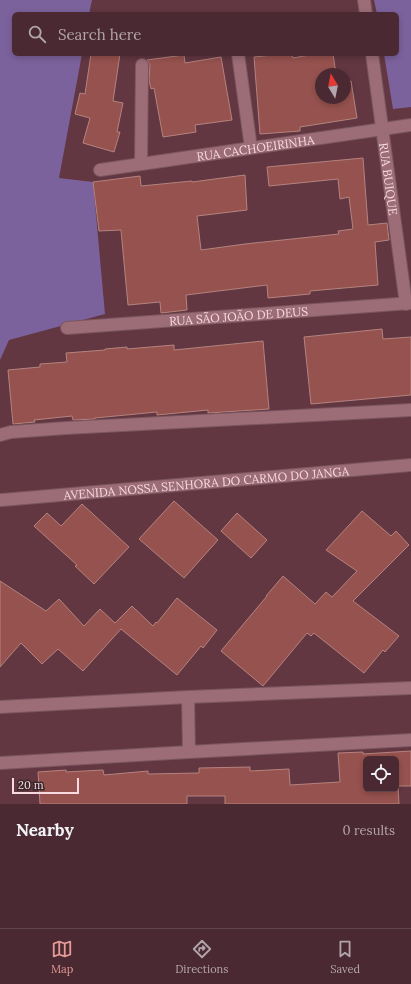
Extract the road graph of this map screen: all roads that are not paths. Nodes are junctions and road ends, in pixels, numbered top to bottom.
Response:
1 (364, 0) edge
2 (366, 12) edge
3 (238, 56) edge
4 (372, 56) edge
5 (142, 65) dead end
6 (411, 125) edge
7 (383, 129) junction
8 (251, 148) junction
9 (141, 163) junction
10 (100, 170) dead end
11 (409, 304) edge
12 (67, 328) dead end
13 (411, 410) edge
14 (0, 435) edge
15 (411, 465) edge
16 (1, 500) edge
17 (411, 688) edge
18 (188, 697) junction
19 (0, 707) edge
20 (411, 740) edge
21 (189, 752) junction
22 (0, 763) edge

1 - 2 street
3 - 8 street
4 - 7 street, RUA BUIQUE
5 - 9 street
6 - 7 street, RUA CACHOEIRINHA
7 - 8 street, RUA CACHOEIRINHA
7 - 11 street, RUA BUIQUE
8 - 9 street, RUA CACHOEIRINHA
9 - 10 street, RUA CACHOEIRINHA
11 - 12 street, RUA SÃO JOÃO DE DEUS
13 - 14 street
15 - 16 street, AVENIDA NOSSA SENHORA DO CARMO DO JANGA
17 - 18 street
18 - 19 street
18 - 21 street
20 - 21 street
21 - 22 street

